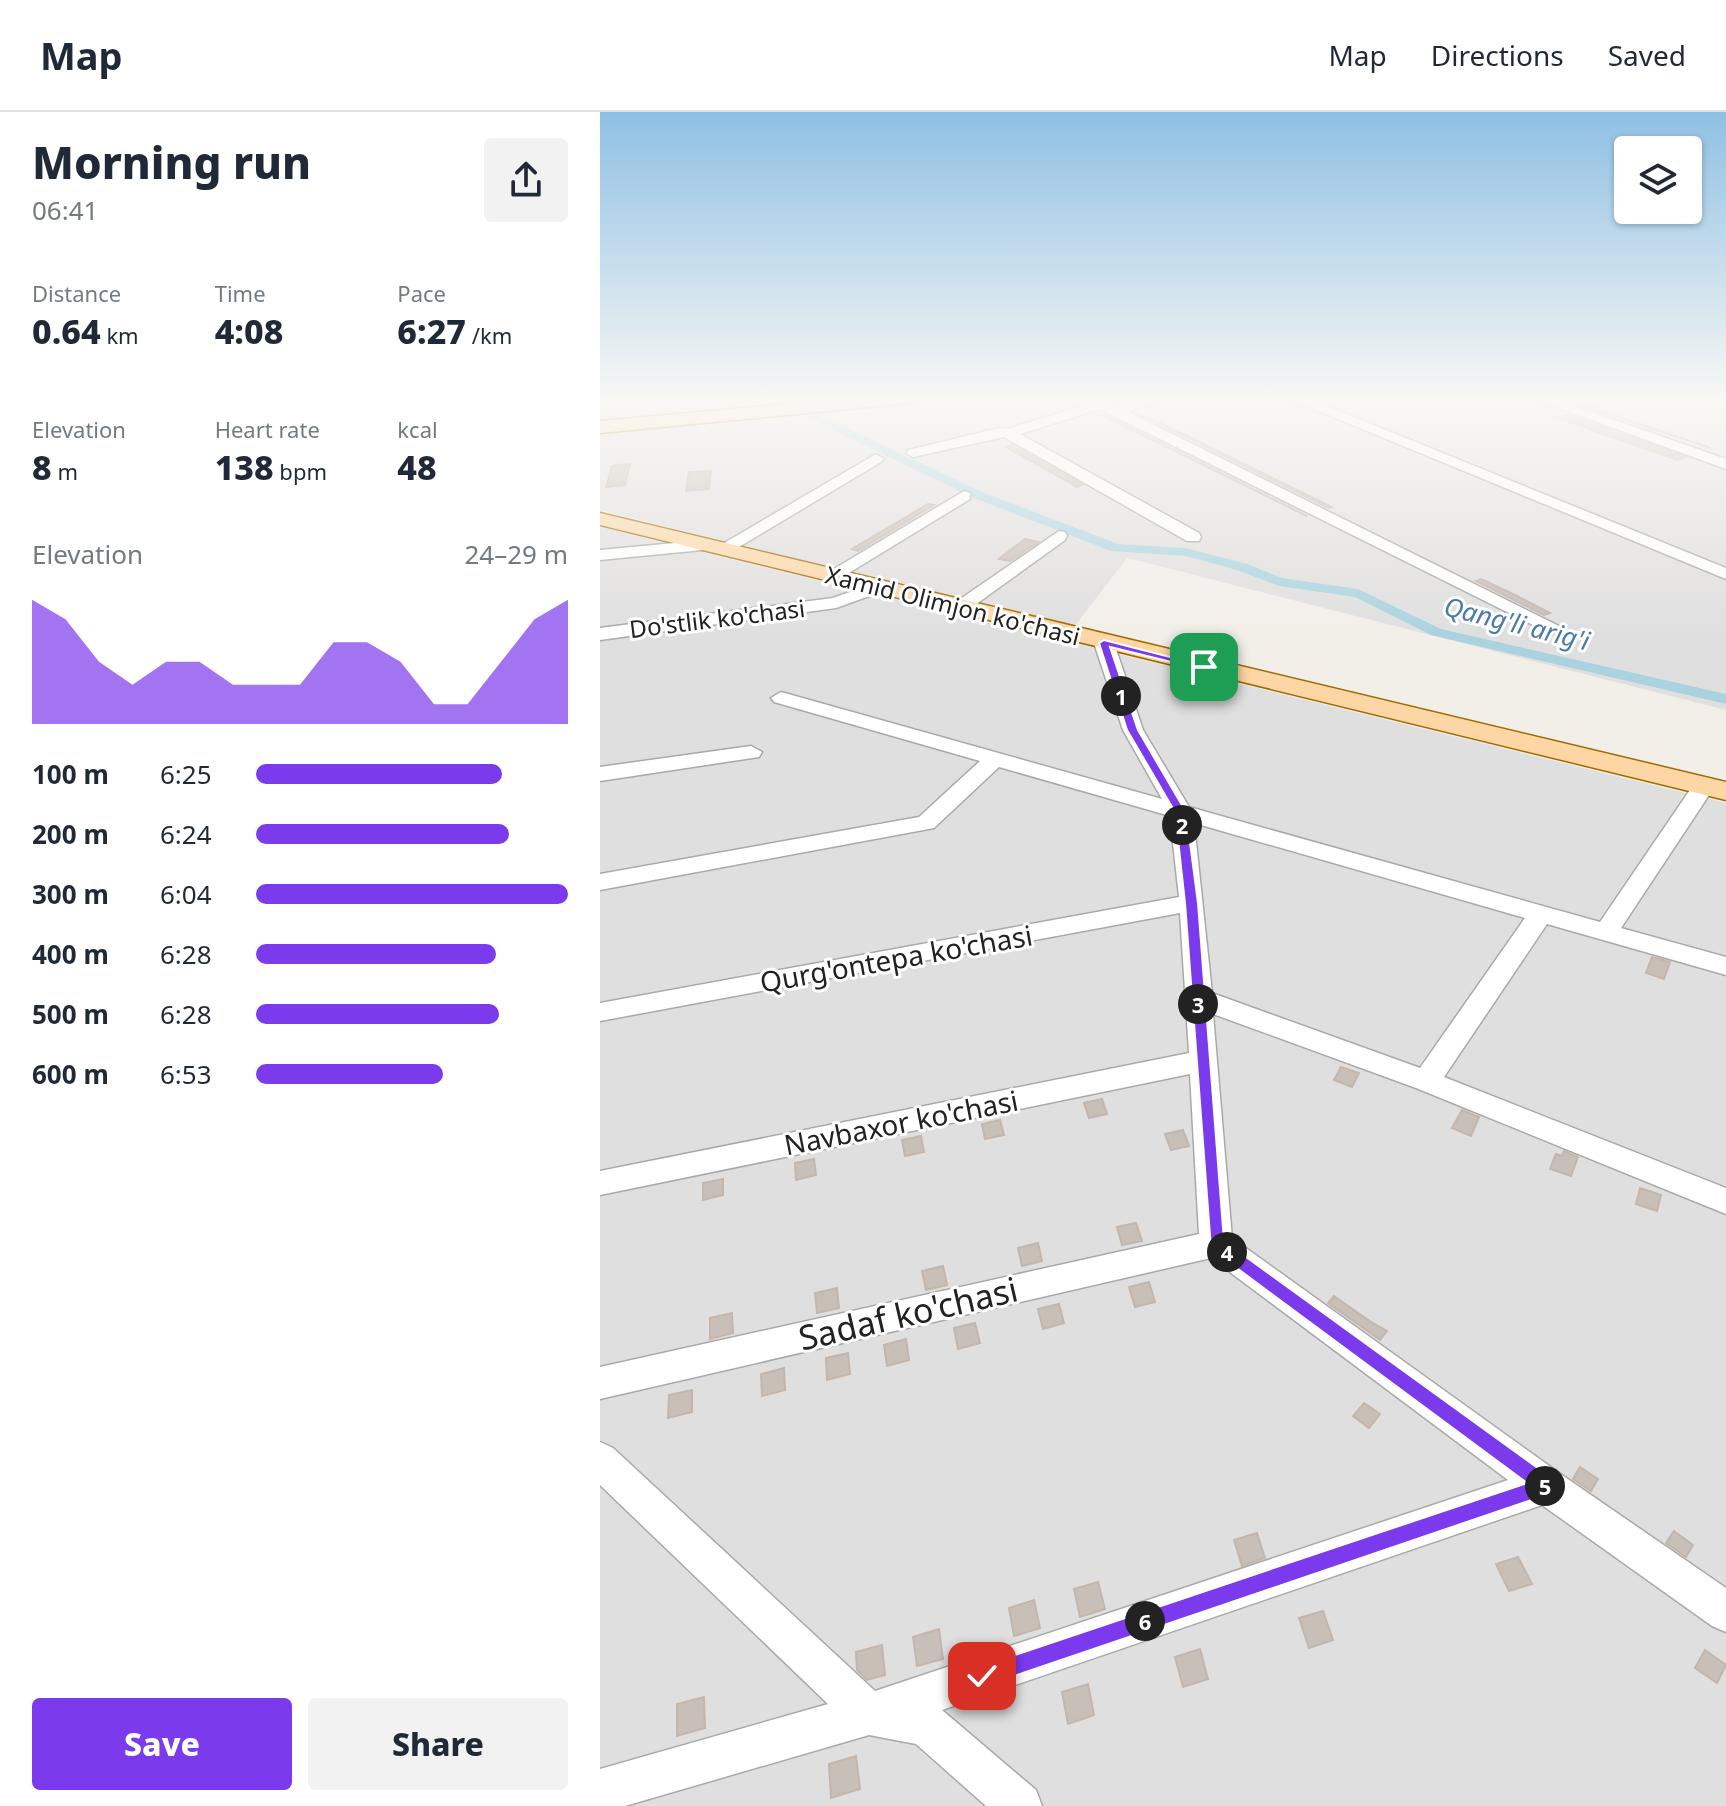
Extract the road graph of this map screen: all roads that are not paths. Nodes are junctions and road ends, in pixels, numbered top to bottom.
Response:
1 (843, 477) edge
2 (1086, 477) edge
3 (1249, 477) edge
4 (1488, 477) edge
5 (964, 496) dead end
6 (600, 519) edge
7 (1059, 536) dead end
8 (1193, 537) dead end
9 (715, 547) junction
10 (600, 555) edge
11 (1726, 574) edge
12 (833, 575) junction
13 (880, 586) junction
14 (962, 606) junction
15 (1556, 629) dead end
16 (600, 634) edge
17 (1104, 643) junction
18 (781, 698) dead end
19 (751, 752) dead end
20 (995, 759) junction
21 (600, 774) edge
22 (1715, 789) edge
23 (1181, 812) junction
24 (600, 882) edge
25 (1192, 903) junction
26 (1541, 914) junction
27 (1606, 932) junction
28 (1726, 966) edge
29 (1197, 998) junction
30 (600, 1012) edge
31 (1202, 1061) junction
32 (1426, 1081) junction
33 (600, 1183) edge
34 (1726, 1201) edge
35 (1216, 1244) junction
36 (600, 1383) edge
37 (600, 1460) edge
38 (1546, 1486) junction
39 (1726, 1612) edge
40 (869, 1714) junction
41 (600, 1791) edge
42 (1020, 1806) edge

1 - 9 street
2 - 8 street
3 - 15 street
4 - 11 street
5 - 12 street
6 - 9 main road, Xamid Olimjon ko'chasi
7 - 14 street
9 - 10 street
9 - 12 main road, Xamid Olimjon ko'chasi
12 - 13 main road, Xamid Olimjon ko'chasi
13 - 14 main road, Xamid Olimjon ko'chasi
13 - 16 street, Do'stlik ko'chasi
14 - 17 main road, Xamid Olimjon ko'chasi
17 - 22 main road, Xamid Olimjon ko'chasi
17 - 23 street
18 - 20 street
19 - 21 street
20 - 23 street
20 - 24 street
22 - 27 street
23 - 25 street
23 - 26 street
25 - 29 street
25 - 30 street, Qurg'ontepa ko'chasi
26 - 27 street
26 - 32 street
27 - 28 street
29 - 31 street
29 - 32 street
31 - 33 street, Navbaxor ko'chasi
31 - 35 street
32 - 34 street
35 - 36 street, Sadaf ko'chasi
35 - 38 street
37 - 40 street
38 - 39 street
38 - 40 street
40 - 41 street
40 - 42 street

